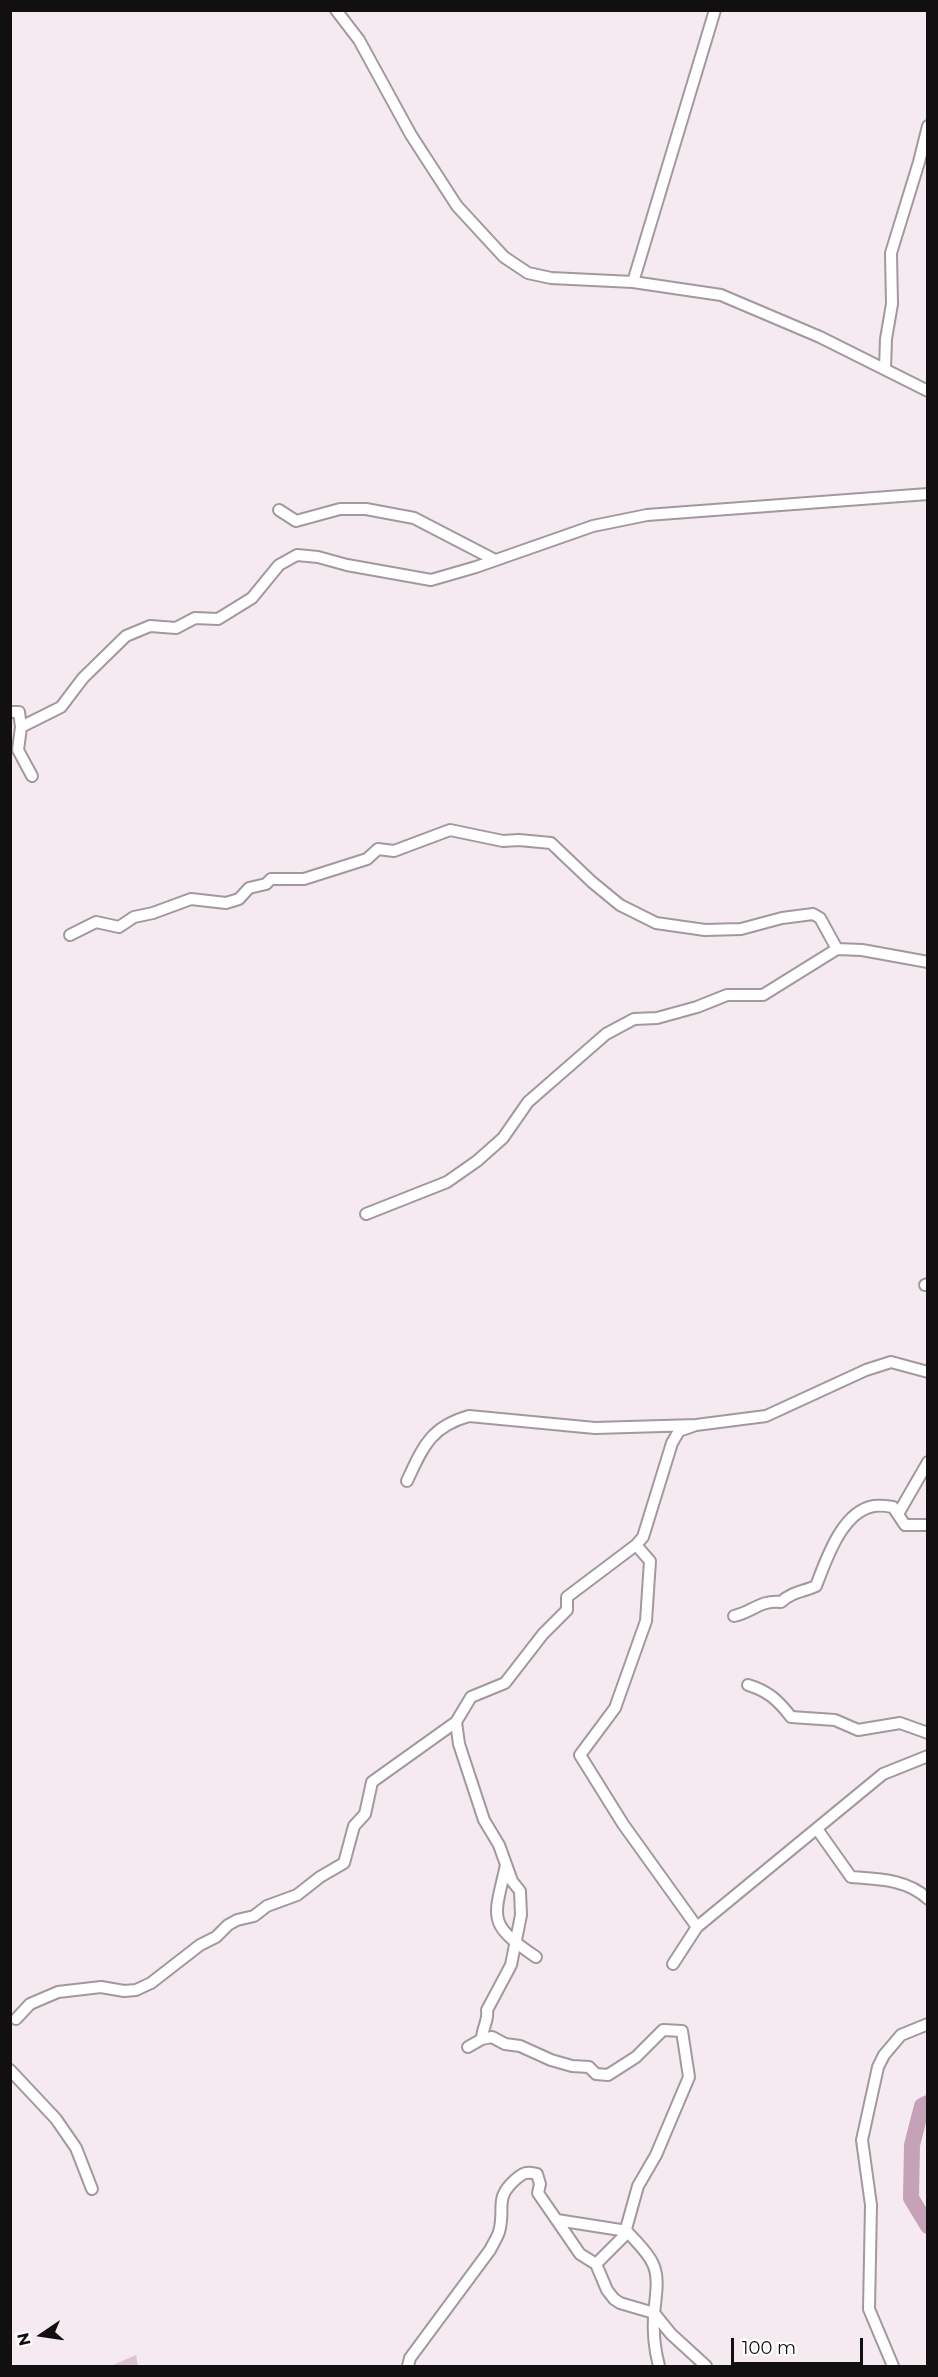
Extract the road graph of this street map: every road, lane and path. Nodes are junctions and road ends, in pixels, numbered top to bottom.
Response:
1 (336, 10) edge
2 (715, 10) edge
3 (927, 126) edge
4 (633, 282) junction
5 (885, 369) junction
6 (927, 392) edge
7 (927, 494) edge
8 (279, 510) dead end
9 (495, 560) junction
10 (10, 712) edge
11 (21, 727) junction
12 (32, 776) dead end
13 (70, 934) dead end
14 (837, 949) junction
15 (927, 962) edge
16 (366, 1214) dead end
17 (927, 1372) edge
18 (696, 1425) junction
19 (927, 1462) edge
20 (407, 1482) dead end
21 (898, 1514) junction
22 (927, 1525) edge
23 (636, 1545) junction
24 (734, 1616) dead end
25 (748, 1685) dead end
26 (456, 1722) junction
27 (927, 1733) edge
28 (927, 1756) edge
29 (817, 1829) junction
30 (506, 1865) junction
31 (927, 1899) edge
32 (697, 1927) junction
33 (516, 1943) junction
34 (536, 1957) dead end
35 (673, 1964) dead end
36 (16, 2019) dead end
37 (927, 2024) edge
38 (482, 2038) junction
39 (468, 2047) dead end
40 (10, 2070) edge
41 (92, 2189) dead end
42 (557, 2220) junction
43 (627, 2231) junction
44 (596, 2264) junction
45 (654, 2313) junction
46 (408, 2367) edge
47 (659, 2367) edge
48 (706, 2367) edge
49 (893, 2367) edge

1 - 4 street
2 - 4 street
3 - 5 street
4 - 5 street
5 - 6 street
7 - 9 street
8 - 9 street
9 - 11 street
10 - 11 street
11 - 12 street
13 - 14 street
14 - 15 street
14 - 16 street
17 - 18 street
18 - 20 street
18 - 23 street
19 - 21 street
21 - 22 street
21 - 24 street
23 - 26 street
23 - 32 street
25 - 27 street
26 - 30 street
26 - 36 street
28 - 29 street
29 - 31 street
29 - 32 street
30 - 33 street
30 - 33 street
32 - 35 street
33 - 34 street
33 - 38 street
37 - 49 street
38 - 39 street
38 - 43 street
40 - 41 street
42 - 43 street
42 - 44 street
42 - 46 street
43 - 44 street
43 - 45 street
44 - 45 street
45 - 47 street
45 - 48 street

